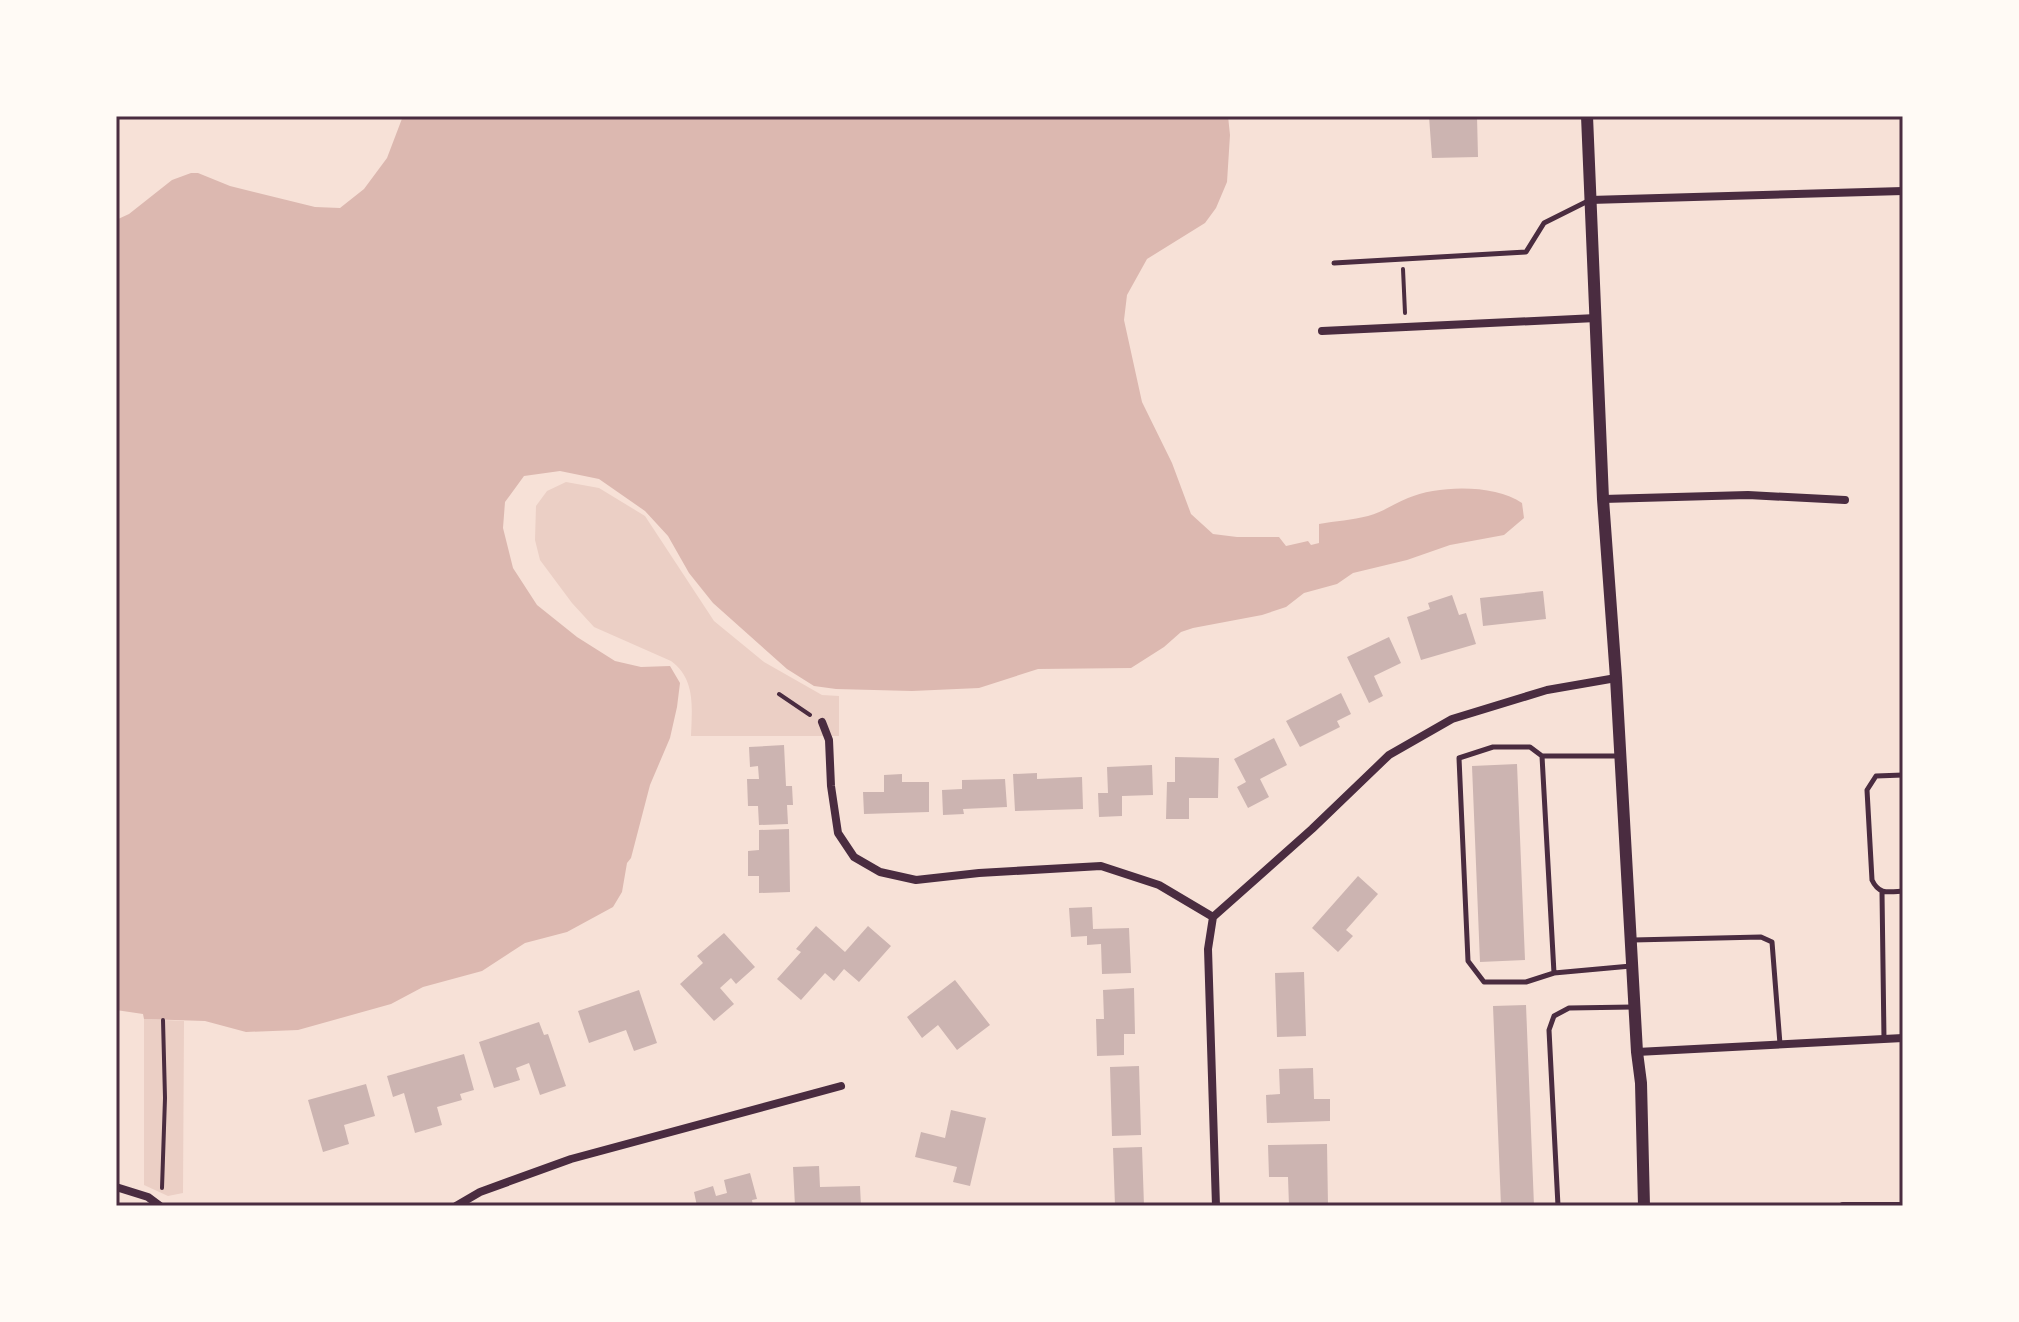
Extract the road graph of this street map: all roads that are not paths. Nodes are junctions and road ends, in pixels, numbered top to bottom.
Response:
1 (1587, 116) edge
2 (1903, 191) edge
3 (1590, 200) junction
4 (1334, 263) dead end
5 (1596, 318) junction
6 (1322, 331) dead end
7 (1603, 499) junction
8 (1845, 500) dead end
9 (1616, 678) junction
10 (822, 722) road end
11 (1542, 756) junction
12 (1621, 756) junction
13 (1903, 775) edge
14 (1903, 891) edge
15 (1882, 892) junction
16 (1213, 917) junction
17 (1631, 941) junction
18 (1632, 966) junction
19 (1554, 973) junction
20 (1634, 1007) junction
21 (1903, 1038) edge
22 (1884, 1039) junction
23 (1780, 1044) junction
24 (1637, 1052) junction
25 (841, 1086) dead end
26 (116, 1187) edge
27 (160, 1206) edge
28 (456, 1206) edge
29 (1216, 1206) edge
30 (1558, 1206) edge
31 (1644, 1206) edge
32 (1843, 1206) edge
33 (1903, 1206) edge

1 - 3 street
2 - 3 street
3 - 4 lane
3 - 5 street
5 - 6 street
5 - 7 street
7 - 8 street
7 - 9 street
9 - 12 street
9 - 16 street
10 - 16 street
11 - 12 lane
11 - 19 lane
11 - 19 lane
12 - 17 street
13 - 15 lane
14 - 15 lane
15 - 22 lane
16 - 29 street
17 - 18 street
17 - 23 lane
18 - 19 lane
18 - 20 street
20 - 24 street
20 - 30 lane
21 - 22 street
22 - 23 street
23 - 24 street
24 - 31 street
25 - 28 street
26 - 27 street
32 - 33 street

